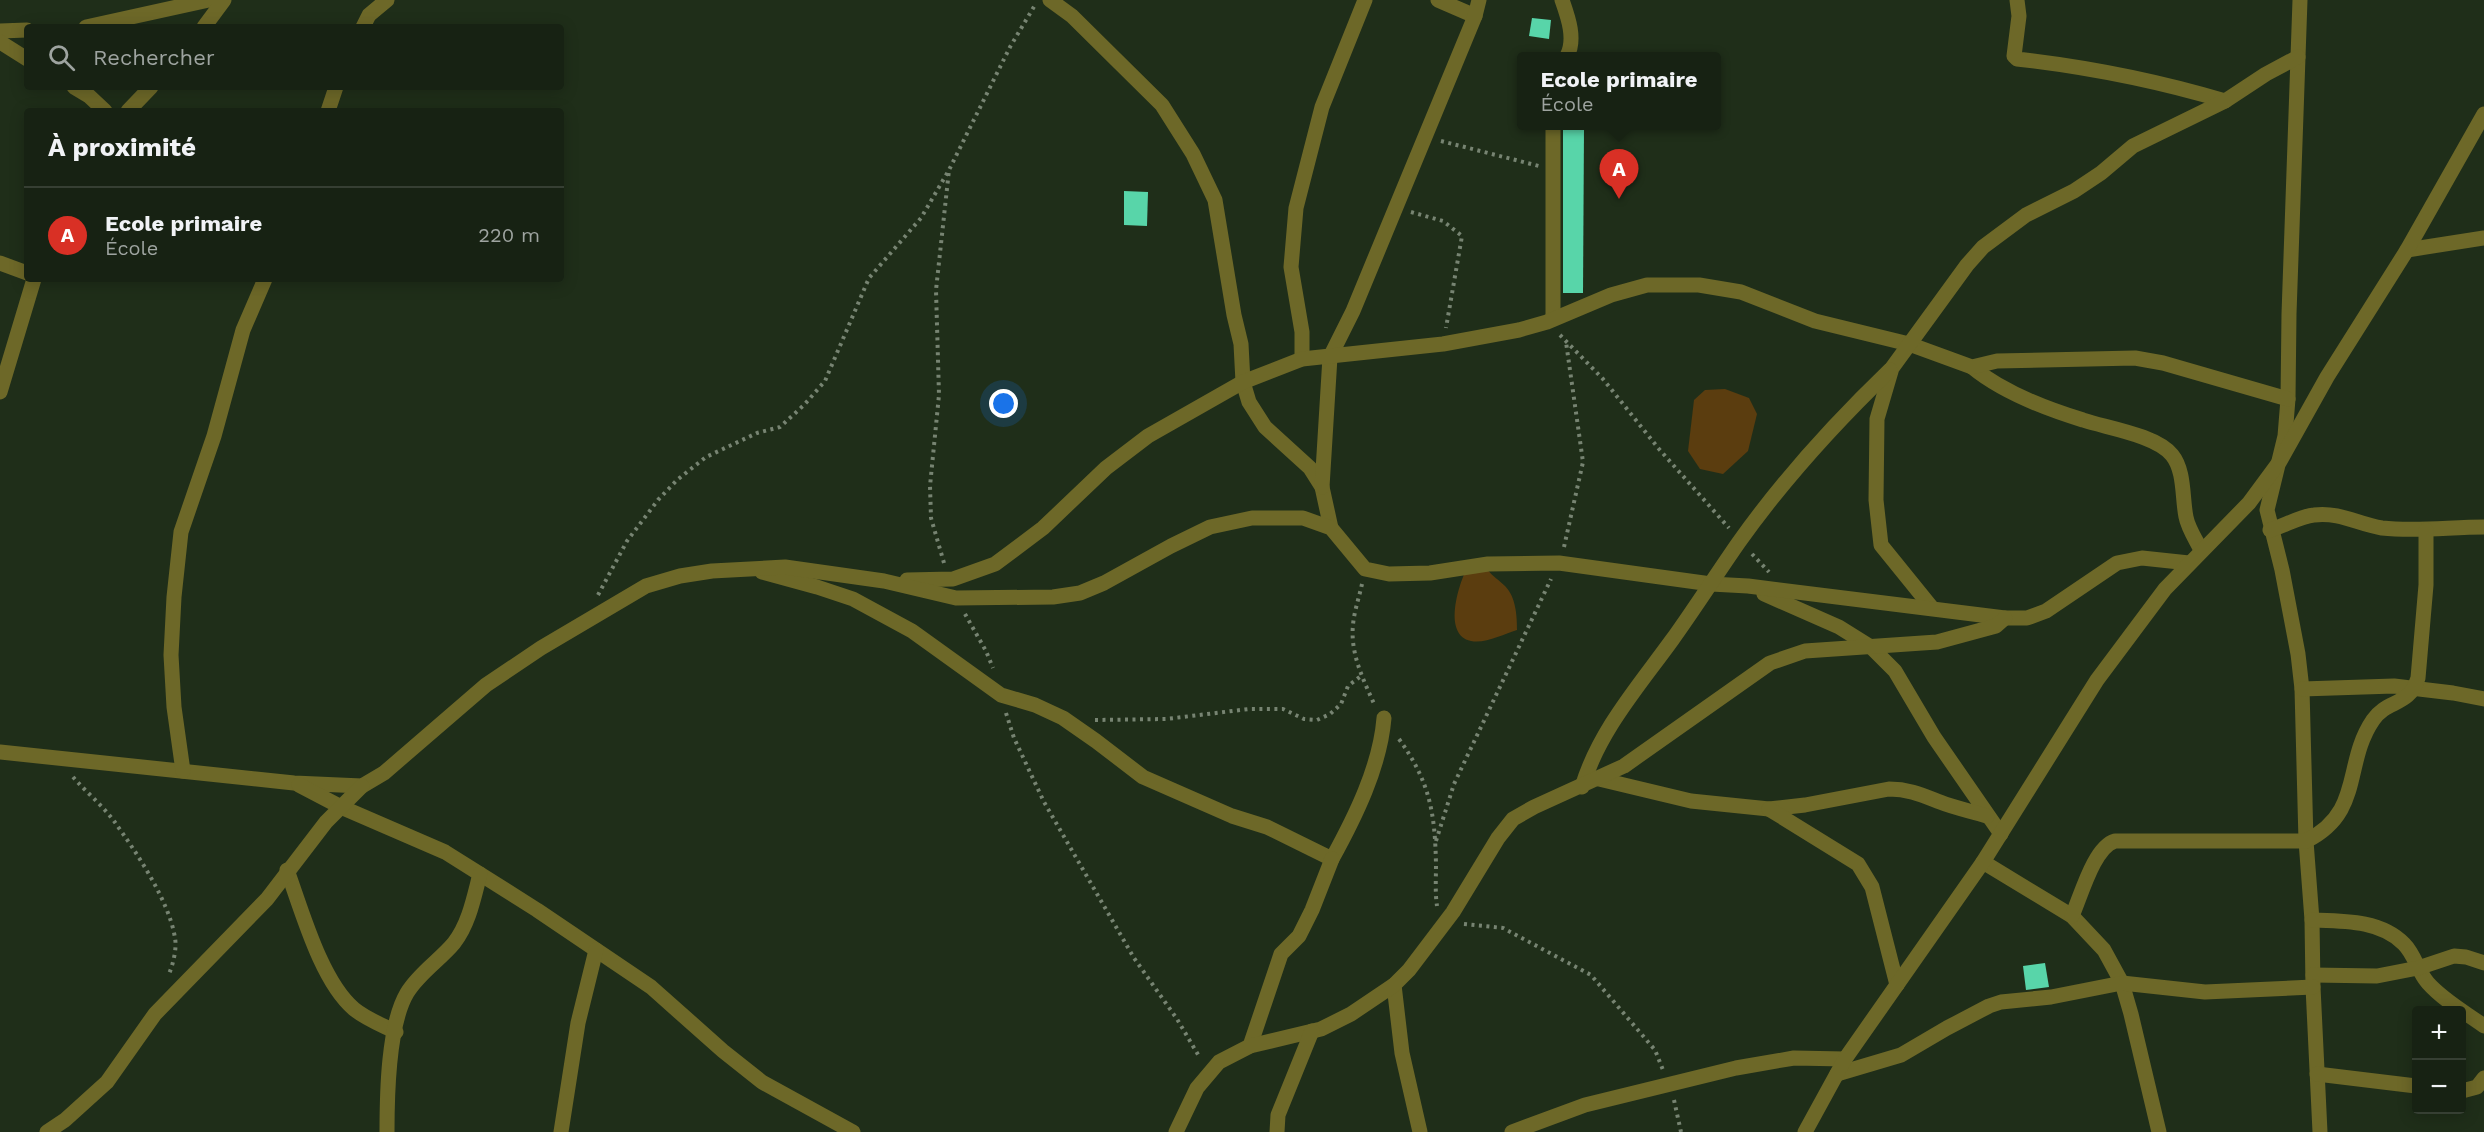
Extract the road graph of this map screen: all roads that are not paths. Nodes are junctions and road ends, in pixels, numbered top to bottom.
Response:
1 (209, 0) edge
2 (224, 0) edge
3 (387, 0) edge
4 (1050, 0) edge
5 (1365, 0) edge
6 (1438, 0) edge
7 (1479, 0) edge
8 (1562, 0) edge
9 (2300, 0) edge
10 (2015, 1) edge
11 (1475, 16) junction
12 (100, 24) edge
13 (206, 24) edge
14 (364, 24) edge
15 (24, 30) edge
16 (0, 31) edge
17 (0, 42) edge
18 (1570, 52) edge
19 (24, 56) edge
20 (2298, 57) junction
21 (79, 90) edge
22 (148, 90) edge
23 (335, 90) edge
24 (2225, 101) junction
25 (102, 108) edge
26 (131, 108) edge
27 (329, 108) edge
28 (2484, 114) edge
29 (1553, 130) edge
30 (2484, 238) edge
31 (2407, 250) junction
32 (0, 263) edge
33 (24, 272) edge
34 (33, 282) edge
35 (264, 282) edge
36 (1550, 321) junction
37 (1909, 344) junction
38 (1330, 357) junction
39 (1302, 359) junction
40 (1972, 367) junction
41 (1892, 368) junction
42 (1243, 382) junction
43 (0, 391) edge
44 (2288, 399) junction
45 (2280, 461) junction
46 (1322, 487) junction
47 (2484, 527) edge
48 (1330, 528) junction
49 (2270, 530) junction
50 (2426, 530) junction
51 (2201, 550) junction
52 (2189, 563) junction
53 (751, 569) junction
54 (884, 581) junction
55 (1711, 584) junction
56 (1748, 586) junction
57 (1932, 608) junction
58 (2005, 618) junction
59 (1871, 647) junction
60 (2415, 688) junction
61 (2302, 689) junction
62 (2484, 699) edge
63 (1384, 718) dead end
64 (0, 752) edge
65 (183, 771) junction
66 (1599, 779) junction
67 (294, 783) junction
68 (362, 786) junction
69 (1582, 787) junction
70 (341, 807) junction
71 (1769, 809) junction
72 (1987, 816) junction
73 (2001, 834) junction
74 (2306, 841) junction
75 (1332, 859) junction
76 (1983, 862) junction
77 (287, 870) junction
78 (480, 874) junction
79 (2072, 916) junction
80 (2312, 920) junction
81 (596, 950) junction
82 (2484, 963) edge
83 (2418, 968) junction
84 (2313, 981) junction
85 (2122, 983) junction
86 (1394, 985) junction
87 (1897, 985) junction
88 (2484, 1026) edge
89 (1312, 1031) junction
90 (396, 1032) junction
91 (1250, 1046) junction
92 (1845, 1059) junction
93 (1837, 1074) junction
94 (2317, 1074) junction
95 (2484, 1078) edge
96 (2412, 1086) edge
97 (2466, 1090) edge
98 (47, 1132) edge
99 (387, 1132) edge
100 (561, 1132) edge
101 (853, 1132) edge
102 (1176, 1132) edge
103 (1277, 1132) edge
104 (1420, 1132) edge
105 (1512, 1132) edge
106 (1805, 1132) edge
107 (2159, 1132) edge
108 (2320, 1132) edge

1 - 12 street
2 - 13 street
3 - 14 street
4 - 42 street
5 - 39 street
6 - 11 street
7 - 11 street
8 - 18 street
9 - 20 street
10 - 24 street
11 - 38 street
15 - 16 street
17 - 19 street
20 - 24 street
20 - 44 street
21 - 25 street
22 - 26 street
23 - 27 street
24 - 37 street
28 - 31 street
29 - 36 street
30 - 31 street
31 - 45 street
32 - 33 street
34 - 43 street
35 - 65 street
36 - 37 street
36 - 38 street
37 - 40 street
37 - 41 street
38 - 39 street
38 - 46 street
39 - 42 street
40 - 44 street
40 - 51 street
41 - 55 street
41 - 57 street
42 - 46 street
42 - 54 street
44 - 45 street
45 - 49 street
45 - 51 street
46 - 48 street
47 - 50 street
48 - 54 street
48 - 55 street
49 - 50 street
49 - 61 street
50 - 60 street
51 - 52 street
52 - 58 street
52 - 73 street
53 - 54 street
53 - 68 street
53 - 75 street
55 - 56 street
55 - 69 street
56 - 57 street
56 - 59 street
57 - 58 street
58 - 59 street
59 - 66 street
59 - 72 street
60 - 61 street
60 - 62 street
60 - 74 street
61 - 74 street
63 - 75 street
64 - 65 street
65 - 67 street
66 - 69 street
66 - 71 street
67 - 68 street
67 - 70 street
68 - 70 street
69 - 86 street
70 - 77 street
70 - 78 street
71 - 72 street
71 - 87 street
72 - 73 street
73 - 76 street
74 - 79 street
74 - 80 street
75 - 91 street
76 - 79 street
76 - 87 street
77 - 90 street
77 - 98 street
78 - 81 street
78 - 90 street
79 - 85 street
80 - 83 street
80 - 84 street
81 - 100 street
81 - 101 street
82 - 83 street
83 - 84 street
83 - 88 street
84 - 85 street
84 - 94 street
85 - 93 street
85 - 107 street
86 - 89 street
86 - 104 street
87 - 92 street
89 - 91 street
89 - 103 street
90 - 99 street
91 - 102 street
92 - 93 street
92 - 105 street
93 - 106 street
94 - 96 street
94 - 108 street
95 - 97 street

